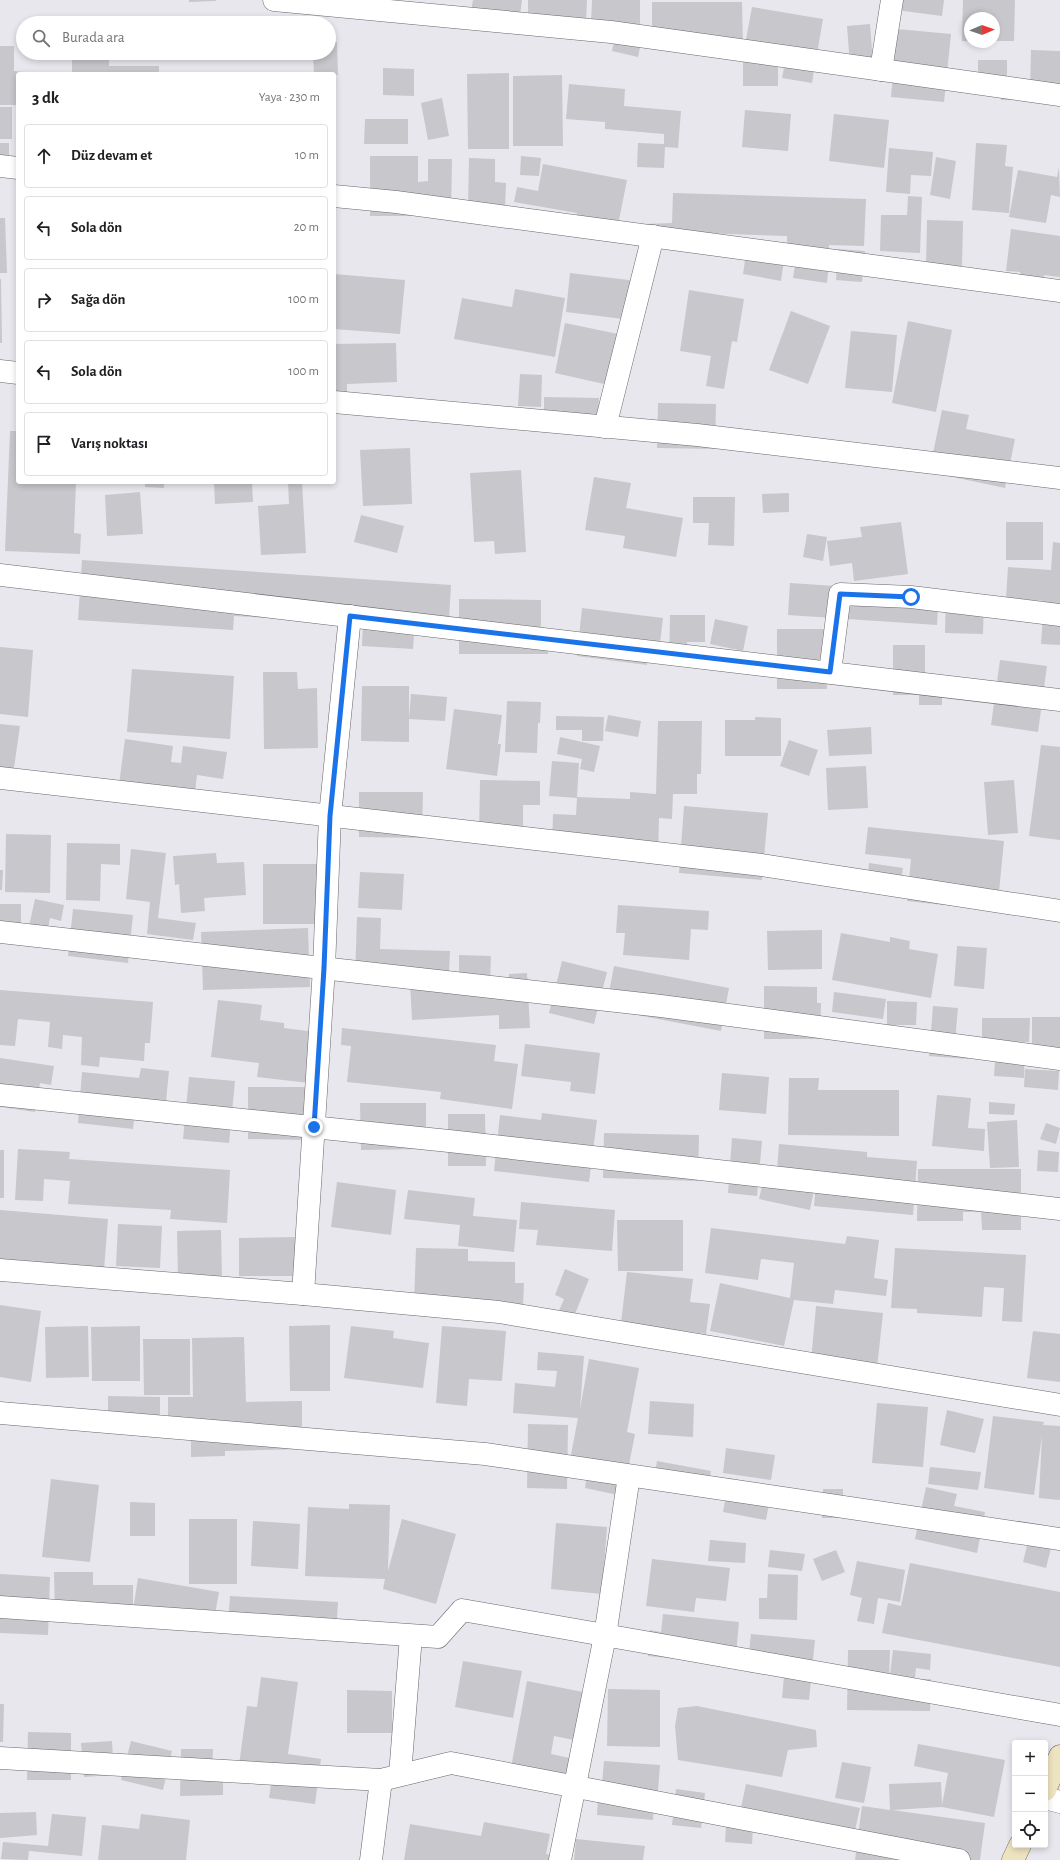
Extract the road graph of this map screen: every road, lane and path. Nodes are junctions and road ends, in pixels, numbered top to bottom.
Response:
1 (274, 0) edge
2 (892, 0) edge
3 (881, 70) junction
4 (1060, 94) edge
5 (0, 166) edge
6 (16, 168) edge
7 (336, 196) edge
8 (653, 236) junction
9 (1060, 291) edge
10 (0, 371) edge
11 (16, 372) edge
12 (336, 402) edge
13 (605, 427) junction
14 (1060, 478) edge
15 (0, 575) edge
16 (350, 616) junction
17 (1060, 616) edge
18 (830, 672) junction
19 (1060, 700) edge
20 (0, 778) edge
21 (330, 816) junction
22 (1060, 911) edge
23 (0, 932) edge
24 (324, 968) junction
25 (1060, 1059) edge
26 (0, 1094) edge
27 (314, 1127) junction
28 (1060, 1209) edge
29 (0, 1270) edge
30 (304, 1294) junction
31 (1060, 1405) edge
32 (0, 1412) edge
33 (629, 1476) junction
34 (1060, 1539) edge
35 (0, 1607) edge
36 (412, 1636) junction
37 (605, 1636) junction
38 (1060, 1716) edge
39 (1060, 1756) edge
40 (0, 1758) edge
41 (390, 1778) junction
42 (1048, 1783) edge
43 (576, 1787) junction
44 (1048, 1799) edge
45 (1060, 1802) edge
46 (1019, 1848) edge
47 (371, 1860) edge
48 (560, 1860) edge
49 (959, 1860) edge
50 (1013, 1860) edge

1 - 3 street
2 - 3 street
3 - 4 street
5 - 6 street
7 - 8 street
8 - 9 street
8 - 13 street
10 - 11 street
12 - 13 street
13 - 14 street
15 - 16 street
16 - 18 street
16 - 21 street
17 - 18 street
18 - 19 street
20 - 21 street
21 - 22 street
21 - 24 street
23 - 24 street
24 - 25 street
24 - 27 street
26 - 27 street
27 - 28 street
27 - 30 street
29 - 30 street
30 - 31 street
32 - 33 street
33 - 34 street
33 - 37 street
35 - 36 street
36 - 37 street
36 - 41 street
37 - 38 street
37 - 43 street
39 - 42 main road
40 - 41 street
41 - 43 street
41 - 47 street
43 - 48 street
43 - 49 street
44 - 45 street
46 - 50 main road

